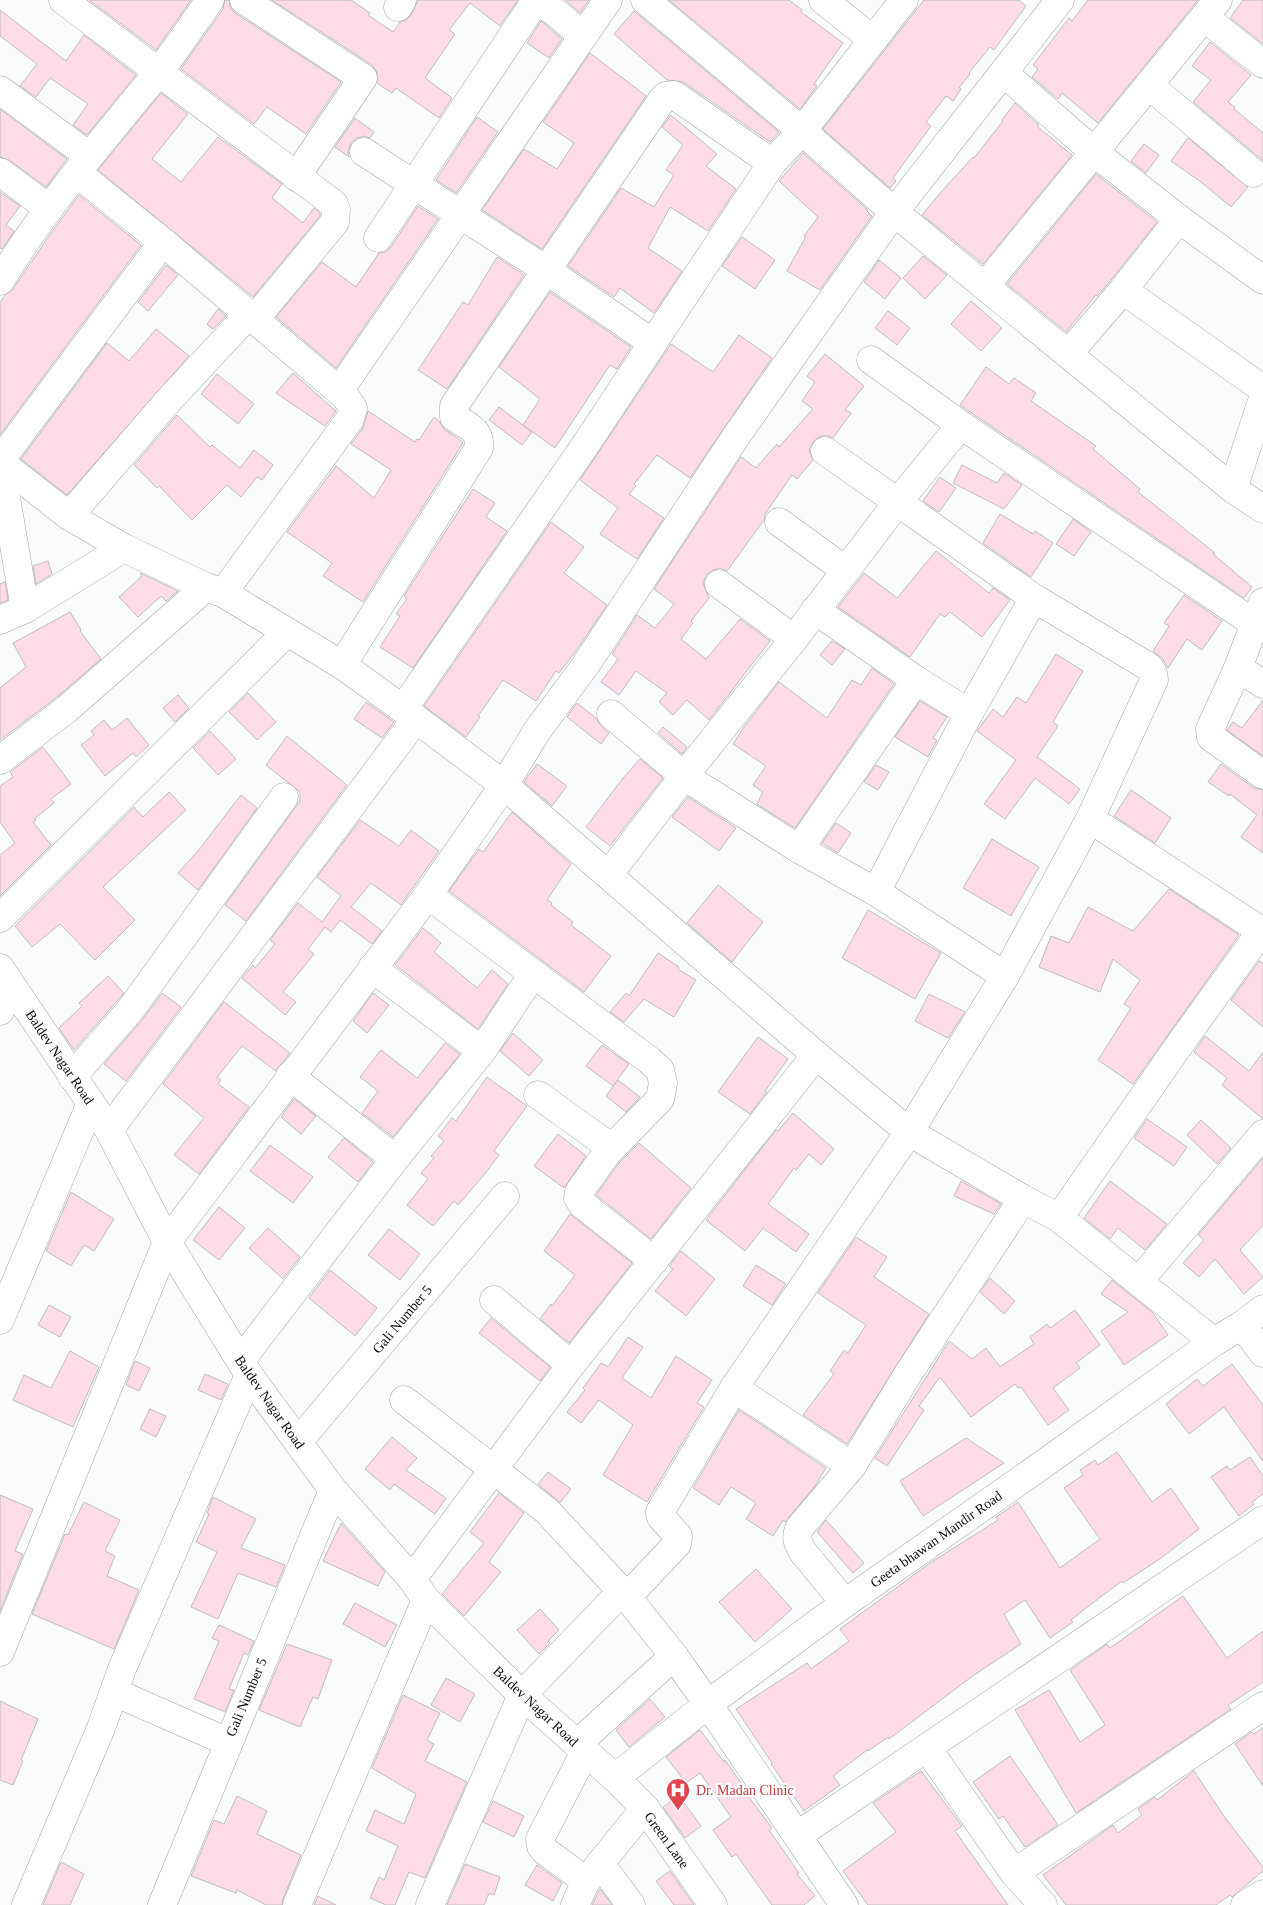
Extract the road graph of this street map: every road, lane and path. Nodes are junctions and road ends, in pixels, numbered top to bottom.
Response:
1 (63, 0) edge
2 (210, 0) edge
3 (244, 0) edge
4 (608, 0) edge
5 (645, 0) edge
6 (823, 0) edge
7 (904, 0) edge
8 (1060, 0) edge
9 (1211, 9) edge
10 (582, 36) junction
11 (874, 40) junction
12 (1263, 64) edge
13 (158, 73) junction
14 (1004, 73) junction
15 (1149, 85) junction
16 (0, 90) edge
17 (802, 131) junction
18 (364, 152) dead end
19 (1094, 152) junction
20 (772, 163) junction
21 (83, 164) junction
22 (0, 172) edge
23 (1253, 173) dead end
24 (296, 177) junction
25 (414, 184) junction
26 (48, 208) junction
27 (894, 212) junction
28 (461, 215) junction
29 (1179, 219) junction
30 (378, 238) dead end
31 (163, 242) junction
32 (3, 268) edge
33 (546, 270) junction
34 (1263, 280) edge
35 (984, 286) junction
36 (1123, 290) junction
37 (251, 317) junction
38 (653, 343) junction
39 (1068, 354) junction
40 (870, 360) dead end
41 (1263, 389) edge
42 (339, 391) junction
43 (1263, 398) edge
44 (961, 425) junction
45 (825, 451) dead end
46 (0, 462) edge
47 (1234, 489) junction
48 (897, 503) junction
49 (1263, 509) edge
50 (69, 516) junction
51 (779, 522) dead end
52 (124, 548) junction
53 (845, 570) junction
54 (718, 584) dead end
55 (215, 590) junction
56 (1034, 598) junction
57 (25, 609) junction
58 (816, 610) junction
59 (1259, 613) edge
60 (0, 620) edge
61 (287, 632) junction
62 (794, 639) junction
63 (342, 665) junction
64 (1238, 668) junction
65 (916, 680) junction
66 (1263, 684) edge
67 (969, 713) junction
68 (409, 714) junction
69 (611, 714) dead end
70 (0, 760) edge
71 (1263, 775) edge
72 (684, 776) junction
73 (504, 785) junction
74 (284, 797) dead end
75 (1090, 819) junction
76 (799, 849) junction
77 (609, 874) junction
78 (876, 892) junction
79 (428, 894) junction
80 (0, 918) edge
81 (1263, 931) edge
82 (372, 968) junction
83 (533, 974) junction
84 (6, 976) edge
85 (1005, 976) junction
86 (0, 1011) edge
87 (482, 1051) junction
88 (816, 1054) junction
89 (290, 1076) junction
90 (72, 1077) junction
91 (538, 1094) dead end
92 (91, 1103) junction
93 (109, 1130) junction
94 (909, 1132) junction
95 (1263, 1134) edge
96 (607, 1153) junction
97 (395, 1159) junction
98 (506, 1196) dead end
99 (1023, 1199) junction
100 (1059, 1218) junction
101 (166, 1242) junction
102 (654, 1261) junction
103 (1139, 1281) junction
104 (494, 1300) dead end
105 (1253, 1317) edge
106 (0, 1320) edge
107 (1214, 1342) junction
108 (1263, 1353) edge
109 (571, 1365) junction
110 (245, 1368) junction
111 (734, 1388) junction
112 (404, 1400) dead end
113 (298, 1442) junction
114 (852, 1466) junction
115 (494, 1470) junction
116 (333, 1490) junction
117 (1263, 1520) edge
118 (419, 1589) junction
119 (625, 1594) junction
120 (845, 1603) junction
121 (0, 1652) edge
122 (674, 1656) junction
123 (114, 1692) junction
124 (522, 1695) junction
125 (708, 1704) junction
126 (1263, 1706) edge
127 (228, 1742) junction
128 (581, 1748) junction
129 (927, 1748) junction
130 (615, 1778) junction
131 (645, 1808) junction
132 (798, 1836) junction
133 (1014, 1873) junction
134 (587, 1883) edge
135 (1263, 1894) edge
136 (26, 1905) edge
137 (162, 1905) edge
138 (297, 1905) edge
139 (430, 1905) edge
140 (631, 1905) edge
141 (713, 1905) edge
142 (844, 1905) edge
143 (1043, 1905) edge
144 (1246, 1905) edge

1 - 13 street
2 - 13 street
3 - 24 street
4 - 10 street
5 - 17 street
6 - 11 street
7 - 11 street
8 - 14 street
9 - 12 street
9 - 15 street
10 - 25 street
10 - 28 street
11 - 17 street
13 - 21 street
13 - 24 street
14 - 19 street
14 - 27 street
15 - 19 street
15 - 23 street
16 - 21 street
17 - 20 street
17 - 27 street
18 - 25 street
19 - 29 street
19 - 35 street
20 - 33 street
20 - 38 street
21 - 26 street
21 - 31 street
22 - 26 street
24 - 37 street
25 - 28 street
25 - 30 street
26 - 32 street
27 - 35 street
27 - 73 street
28 - 33 street
28 - 42 street
29 - 34 street
29 - 36 street
31 - 37 street
31 - 46 street
33 - 38 street
33 - 63 street
35 - 39 street
36 - 39 street
36 - 41 street
37 - 42 street
37 - 50 street
38 - 68 street
39 - 47 street
40 - 44 street
42 - 55 street
43 - 47 street
44 - 48 street
44 - 59 street
45 - 48 street
46 - 50 street
46 - 57 street
47 - 49 street
48 - 53 street
48 - 56 street
50 - 52 street
51 - 53 street
52 - 55 street
52 - 57 street
53 - 58 street
54 - 62 street
55 - 61 street
55 - 70 street
56 - 67 street
56 - 75 street
57 - 60 street
58 - 62 street
58 - 65 street
59 - 64 street
61 - 63 street
61 - 80 street
62 - 72 street
63 - 68 street
64 - 66 street
64 - 71 street
65 - 67 street
65 - 76 street
67 - 78 street
68 - 73 street
68 - 93 street
69 - 72 street
72 - 76 street
72 - 77 street
73 - 77 street
73 - 79 street
74 - 90 street
75 - 81 street
75 - 85 street
76 - 78 street
77 - 88 street
78 - 85 street
79 - 82 street
79 - 83 street
81 - 100 street
82 - 87 street
82 - 89 street
83 - 87 street
83 - 96 street
84 - 86 street
84 - 90 street, Baldev Nagar Road
85 - 94 street
87 - 97 street
88 - 94 street
88 - 102 street
89 - 97 street
89 - 101 street
90 - 92 street, Baldev Nagar Road
91 - 96 street
92 - 93 street, Baldev Nagar Road
92 - 106 street
93 - 101 street, Baldev Nagar Road
94 - 99 street
94 - 111 street
95 - 103 street
96 - 102 street
97 - 110 street
98 - 113 street, Gali Number 5
99 - 100 street
99 - 114 street
100 - 103 street
101 - 110 street, Baldev Nagar Road
101 - 121 street
102 - 109 street
103 - 107 street
104 - 109 street
105 - 107 street, Geeta bhawan Mandir Road
105 - 108 street
107 - 120 street, Geeta bhawan Mandir Road
109 - 115 street
110 - 113 street, Baldev Nagar Road
110 - 123 street
111 - 114 street
111 - 119 street
112 - 115 street
113 - 116 street, Baldev Nagar Road
114 - 120 street
115 - 118 street
115 - 119 street
116 - 118 street, Baldev Nagar Road
116 - 127 street, Gali Number 5
117 - 129 street
118 - 124 street, Baldev Nagar Road
118 - 138 street
119 - 122 street
119 - 124 street
120 - 125 street, Geeta bhawan Mandir Road
122 - 125 street
122 - 128 street
123 - 127 street
123 - 136 street
124 - 128 street, Baldev Nagar Road
124 - 139 street
125 - 130 street, Geeta bhawan Mandir Road
125 - 132 street
126 - 133 street
127 - 137 street, Gali Number 5
128 - 130 street, Baldev Nagar Road
128 - 134 street
129 - 132 street
129 - 133 street
130 - 131 street, Green Lane
131 - 134 street
131 - 141 street, Green Lane
132 - 142 street
133 - 143 street
134 - 140 street
135 - 144 street

